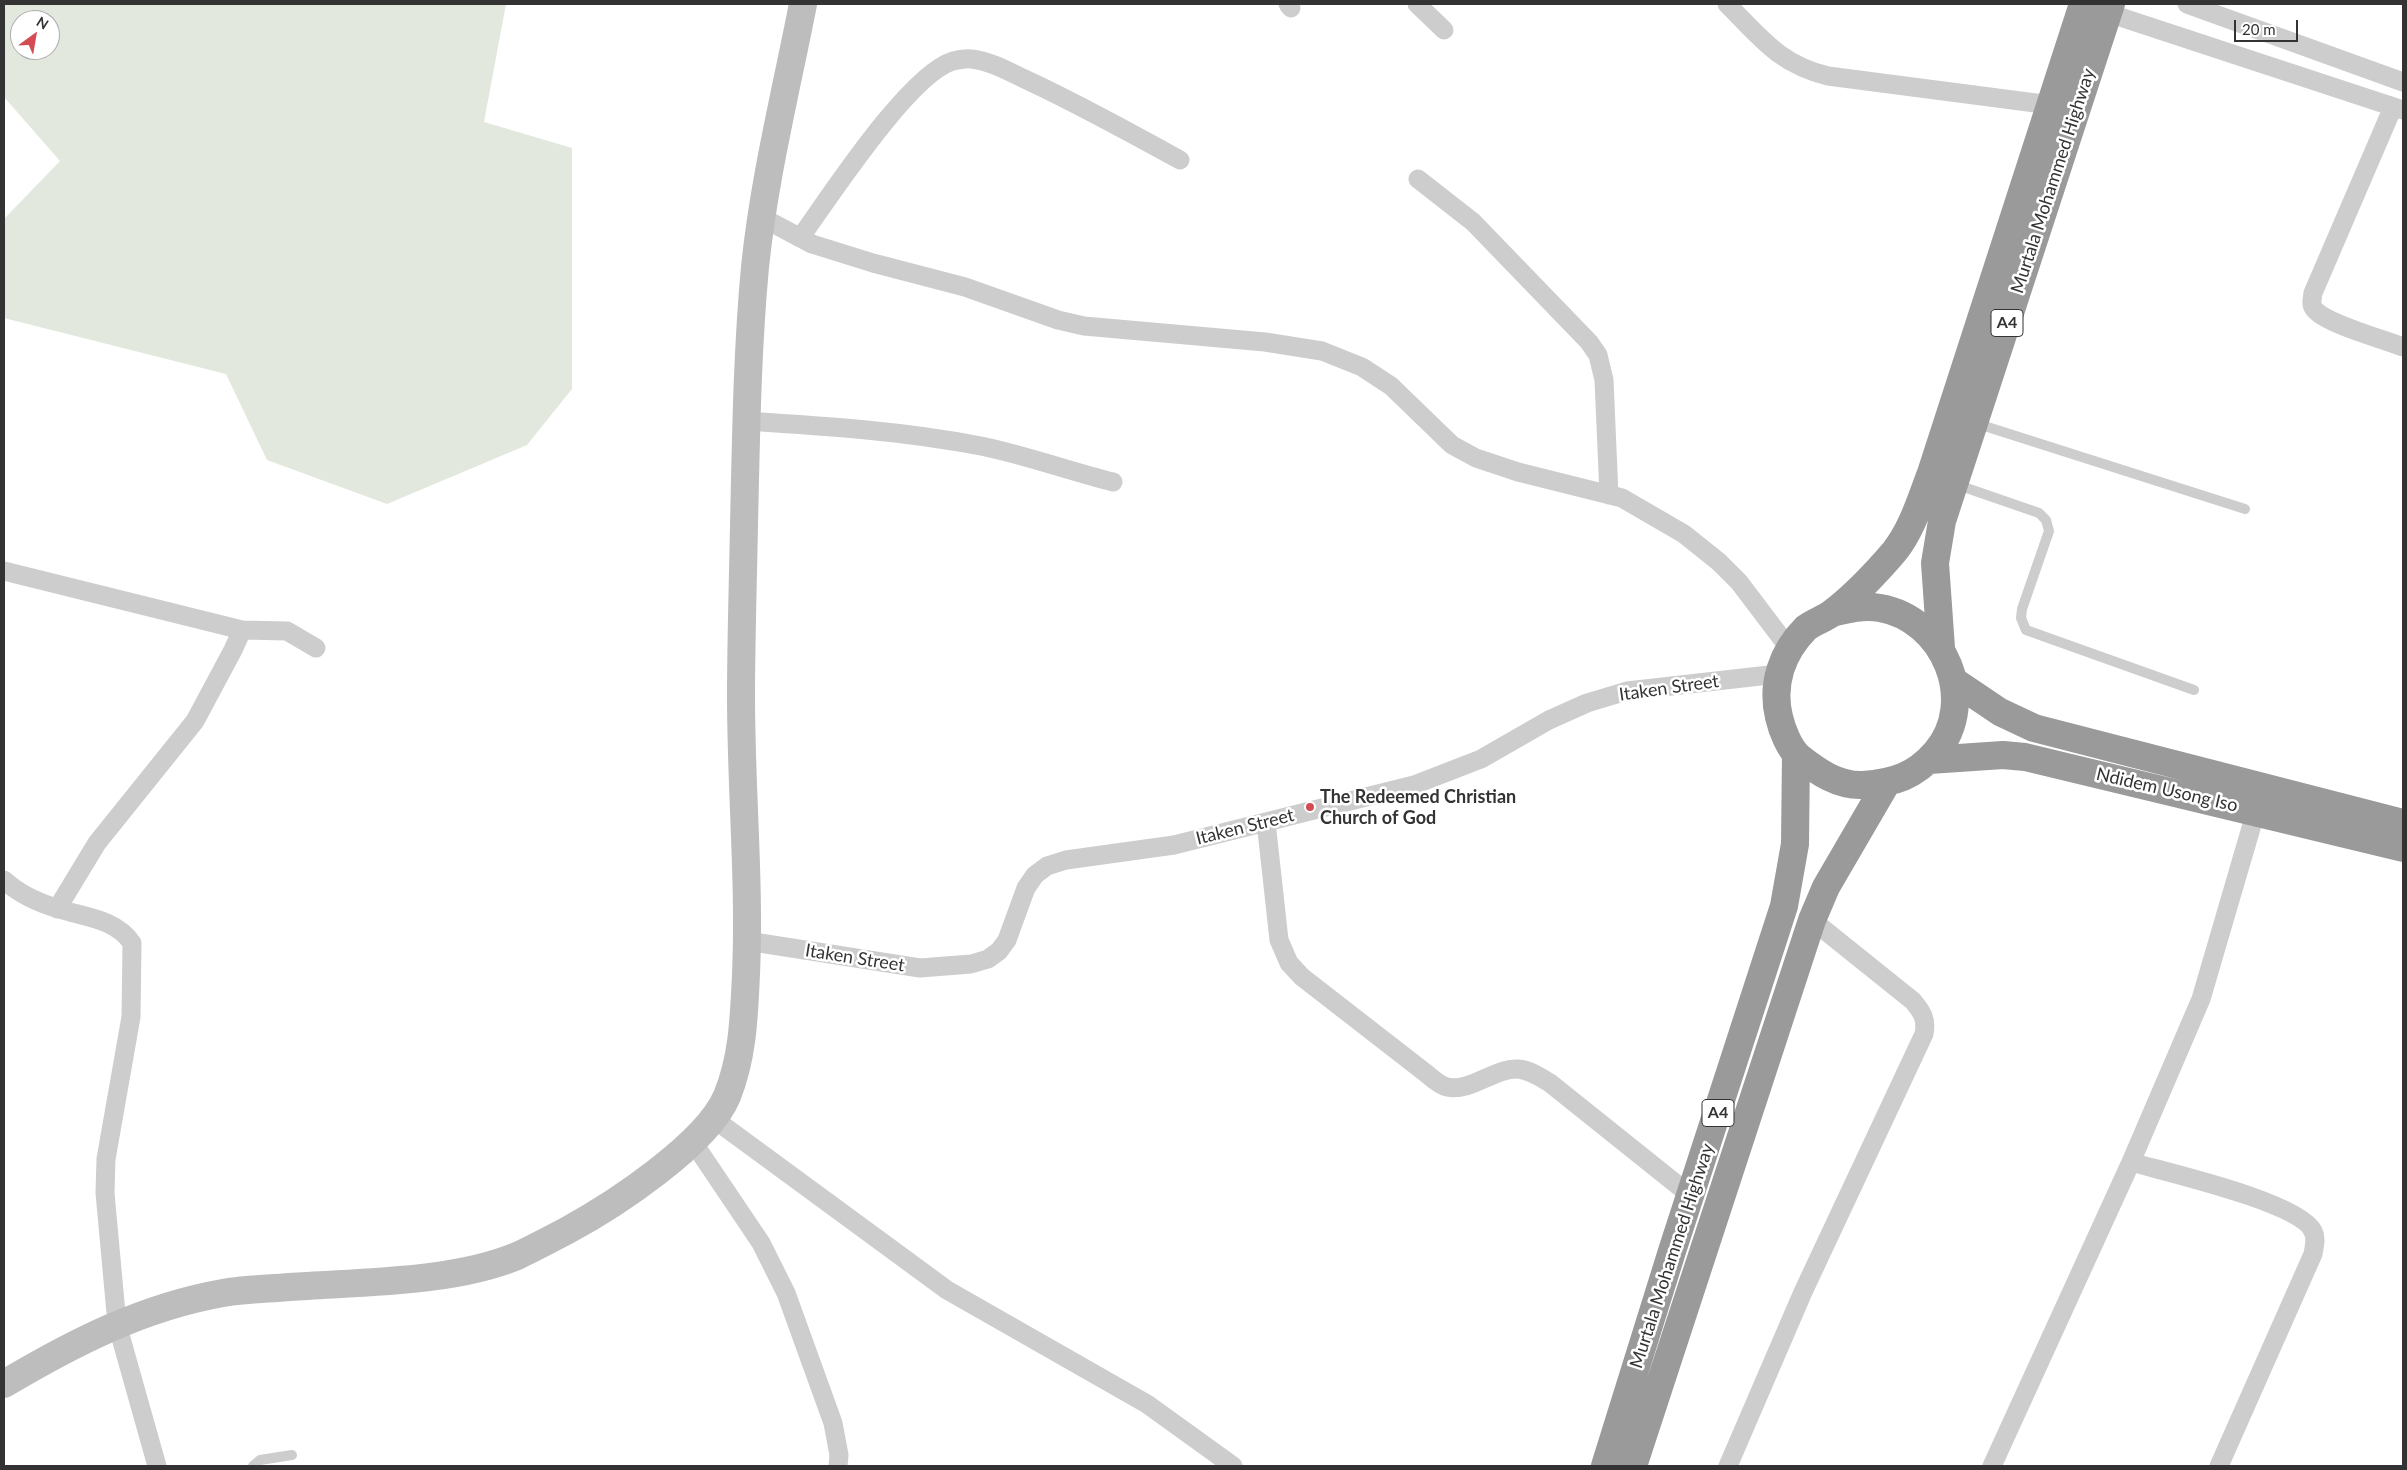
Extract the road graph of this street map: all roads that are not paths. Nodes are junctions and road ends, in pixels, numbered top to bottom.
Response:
1 (803, 4) edge
2 (1417, 4) edge
3 (1727, 4) edge
4 (2187, 4) edge
5 (2101, 7) edge
6 (1444, 30) dead end
7 (2403, 82) edge
8 (2050, 106) junction
9 (2398, 109) edge
10 (1180, 160) dead end
11 (1418, 179) dead end
12 (763, 218) junction
13 (800, 238) junction
14 (2403, 347) edge
15 (746, 421) junction
16 (1974, 423) junction
17 (1113, 482) dead end
18 (1954, 484) junction
19 (1609, 495) junction
20 (2245, 509) dead end
21 (4, 571) edge
22 (1832, 613) junction
23 (242, 630) junction
24 (316, 648) dead end
25 (1789, 648) junction
26 (1941, 648) junction
27 (1778, 674) junction
28 (1954, 682) junction
29 (2194, 690) dead end
30 (1796, 754) junction
31 (1929, 760) junction
32 (1886, 784) junction
33 (2256, 811) junction
34 (1266, 822) junction
35 (2403, 823) edge
36 (2403, 848) edge
37 (4, 880) edge
38 (57, 909) junction
39 (1812, 920) junction
40 (747, 941) junction
41 (714, 1119) junction
42 (693, 1142) junction
43 (2131, 1162) junction
44 (1690, 1195) junction
45 (117, 1324) junction
46 (4, 1384) edge
47 (292, 1455) dead end
48 (157, 1466) edge
49 (253, 1466) edge
50 (838, 1466) edge
51 (1233, 1466) edge
52 (1606, 1466) edge
53 (1634, 1466) edge
54 (1728, 1466) edge
55 (1992, 1466) edge
56 (2219, 1466) edge

1 - 12 street
2 - 6 street
3 - 8 street
4 - 7 street
5 - 8 highway, Murtala Mohammed Highway / A4
5 - 9 street
5 - 16 highway, Murtala Mohammed Highway / A4
8 - 22 highway, Murtala Mohammed Highway / A4
9 - 14 street
10 - 13 street
11 - 19 street
12 - 13 street
12 - 15 street
13 - 19 street
15 - 17 street
15 - 40 street
16 - 18 highway, Murtala Mohammed Highway / A4
16 - 20 lane
18 - 26 highway, Murtala Mohammed Highway / A4
18 - 29 lane
19 - 25 street
21 - 23 street
22 - 25 highway, A4
22 - 26 highway, A4
23 - 24 street
23 - 38 street
25 - 27 highway, A4
26 - 28 highway, A4
27 - 30 highway, A4
27 - 34 street, Itaken Street
28 - 31 highway, A4
28 - 35 highway, Ndidem Usong Iso
30 - 32 highway, A4
30 - 44 highway, Murtala Mohammed Highway / A4
31 - 32 highway, A4
31 - 33 highway, Ndidem Usong Iso
32 - 39 highway, Murtala Mohammed Highway / A4
33 - 36 highway, Ndidem Usong Iso
33 - 43 street
34 - 40 street, Itaken Street
34 - 44 street
37 - 38 street
38 - 45 street
39 - 53 highway, Murtala Mohammed Highway / A4
39 - 54 street
40 - 41 street
41 - 42 street
41 - 51 street
42 - 45 street
42 - 50 street
43 - 55 street
43 - 56 street
44 - 52 highway, Murtala Mohammed Highway / A4
45 - 46 street
45 - 48 street
47 - 49 lane

